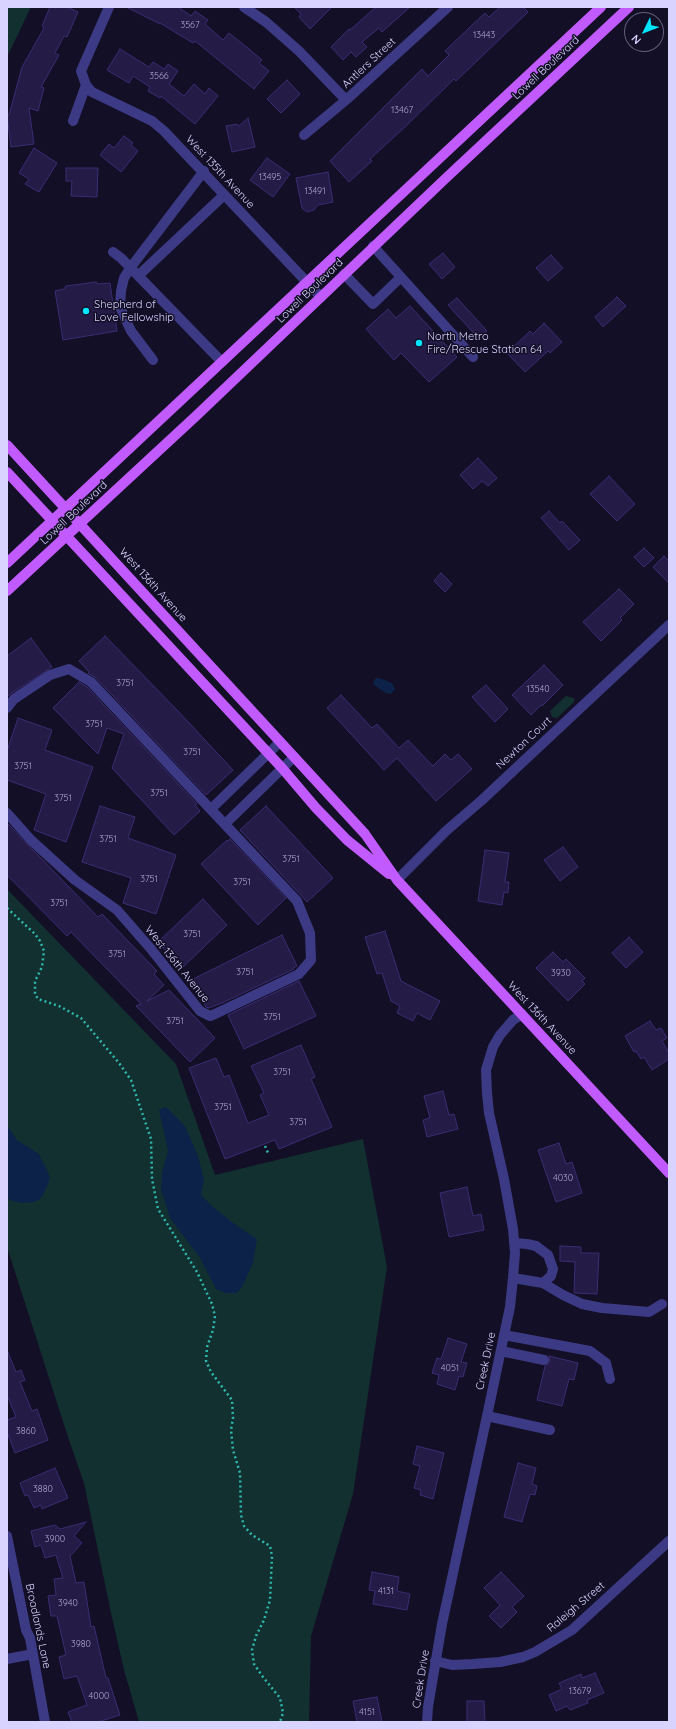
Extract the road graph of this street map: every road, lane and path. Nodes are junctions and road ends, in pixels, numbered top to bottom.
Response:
1 (109, 7) edge
2 (244, 7) edge
3 (448, 7) edge
4 (601, 7) edge
5 (629, 7) edge
6 (86, 85) junction
7 (346, 100) junction
8 (73, 121) dead end
9 (304, 136) dead end
10 (204, 171) junction
11 (224, 195) junction
12 (373, 246) junction
13 (113, 252) dead end
14 (131, 267) junction
15 (344, 274) junction
16 (139, 276) junction
17 (401, 277) junction
18 (307, 282) junction
19 (321, 297) junction
20 (472, 357) dead end
21 (153, 360) dead end
22 (222, 362) junction
23 (7, 445) edge
24 (7, 472) edge
25 (66, 508) junction
26 (52, 521) junction
27 (80, 523) junction
28 (66, 536) junction
29 (7, 563) edge
30 (7, 591) edge
31 (669, 625) edge
32 (7, 708) edge
33 (280, 742) junction
34 (268, 754) junction
35 (294, 756) junction
36 (282, 768) junction
37 (211, 809) junction
38 (7, 814) edge
39 (225, 824) junction
40 (397, 880) junction
41 (7, 908) edge
42 (522, 1014) junction
43 (265, 1146) dead end
44 (268, 1153) dead end
45 (669, 1173) edge
46 (514, 1243) junction
47 (513, 1278) junction
48 (543, 1283) junction
49 (662, 1304) dead end
50 (504, 1335) junction
51 (501, 1351) junction
52 (544, 1360) dead end
53 (610, 1379) dead end
54 (487, 1416) junction
55 (550, 1430) dead end
56 (7, 1536) edge
57 (669, 1541) edge
58 (33, 1654) junction
59 (7, 1659) edge
60 (435, 1661) junction
61 (45, 1722) edge
62 (280, 1722) edge
63 (427, 1722) edge

1 - 6 street
2 - 7 street
3 - 7 street, Antlers Street
4 - 18 main road, Lowell Boulevard
5 - 12 main road, Lowell Boulevard
6 - 8 street
6 - 10 street, West 135th Avenue
7 - 9 street, Antlers Street
10 - 11 street, West 135th Avenue
10 - 14 street
11 - 16 street
11 - 18 street, West 135th Avenue
12 - 15 main road, Lowell Boulevard
12 - 17 street
13 - 14 street
14 - 16 street
14 - 21 street
15 - 17 street
15 - 19 main road, Lowell Boulevard
16 - 22 street
17 - 20 street
18 - 19 street, West 135th Avenue
18 - 22 main road, Lowell Boulevard
19 - 27 main road, Lowell Boulevard
22 - 25 main road, Lowell Boulevard
23 - 25 main road, West 136th Avenue
24 - 26 main road, West 136th Avenue
25 - 26 main road, Lowell Boulevard
25 - 27 main road, West 136th Avenue
26 - 28 main road, West 136th Avenue
26 - 29 main road, Lowell Boulevard
27 - 28 main road, Lowell Boulevard
27 - 33 main road, West 136th Avenue
28 - 30 main road, Lowell Boulevard
28 - 34 main road, West 136th Avenue
31 - 40 street, Newton Court
32 - 37 street, West 136th Avenue
33 - 34 street
33 - 35 main road, West 136th Avenue
34 - 36 main road, West 136th Avenue
34 - 37 street
35 - 36 street
35 - 40 main road, West 136th Avenue
36 - 39 street
36 - 40 main road, West 136th Avenue
37 - 39 street, West 136th Avenue
38 - 39 street, West 136th Avenue
40 - 42 main road, West 136th Avenue
41 - 62 path
42 - 45 main road, West 136th Avenue
42 - 46 street, Creek Drive
43 - 44 path
46 - 47 street, Creek Drive
46 - 48 street
47 - 48 street
47 - 50 street, Creek Drive
48 - 49 street
50 - 51 street, Creek Drive
50 - 53 street
51 - 52 street
51 - 54 street, Creek Drive
54 - 55 street
54 - 60 street, Creek Drive
56 - 58 street, Broadlands Lane
57 - 60 street, Raleigh Street
58 - 59 street
58 - 61 street, Broadlands Lane
60 - 63 street, Creek Drive

